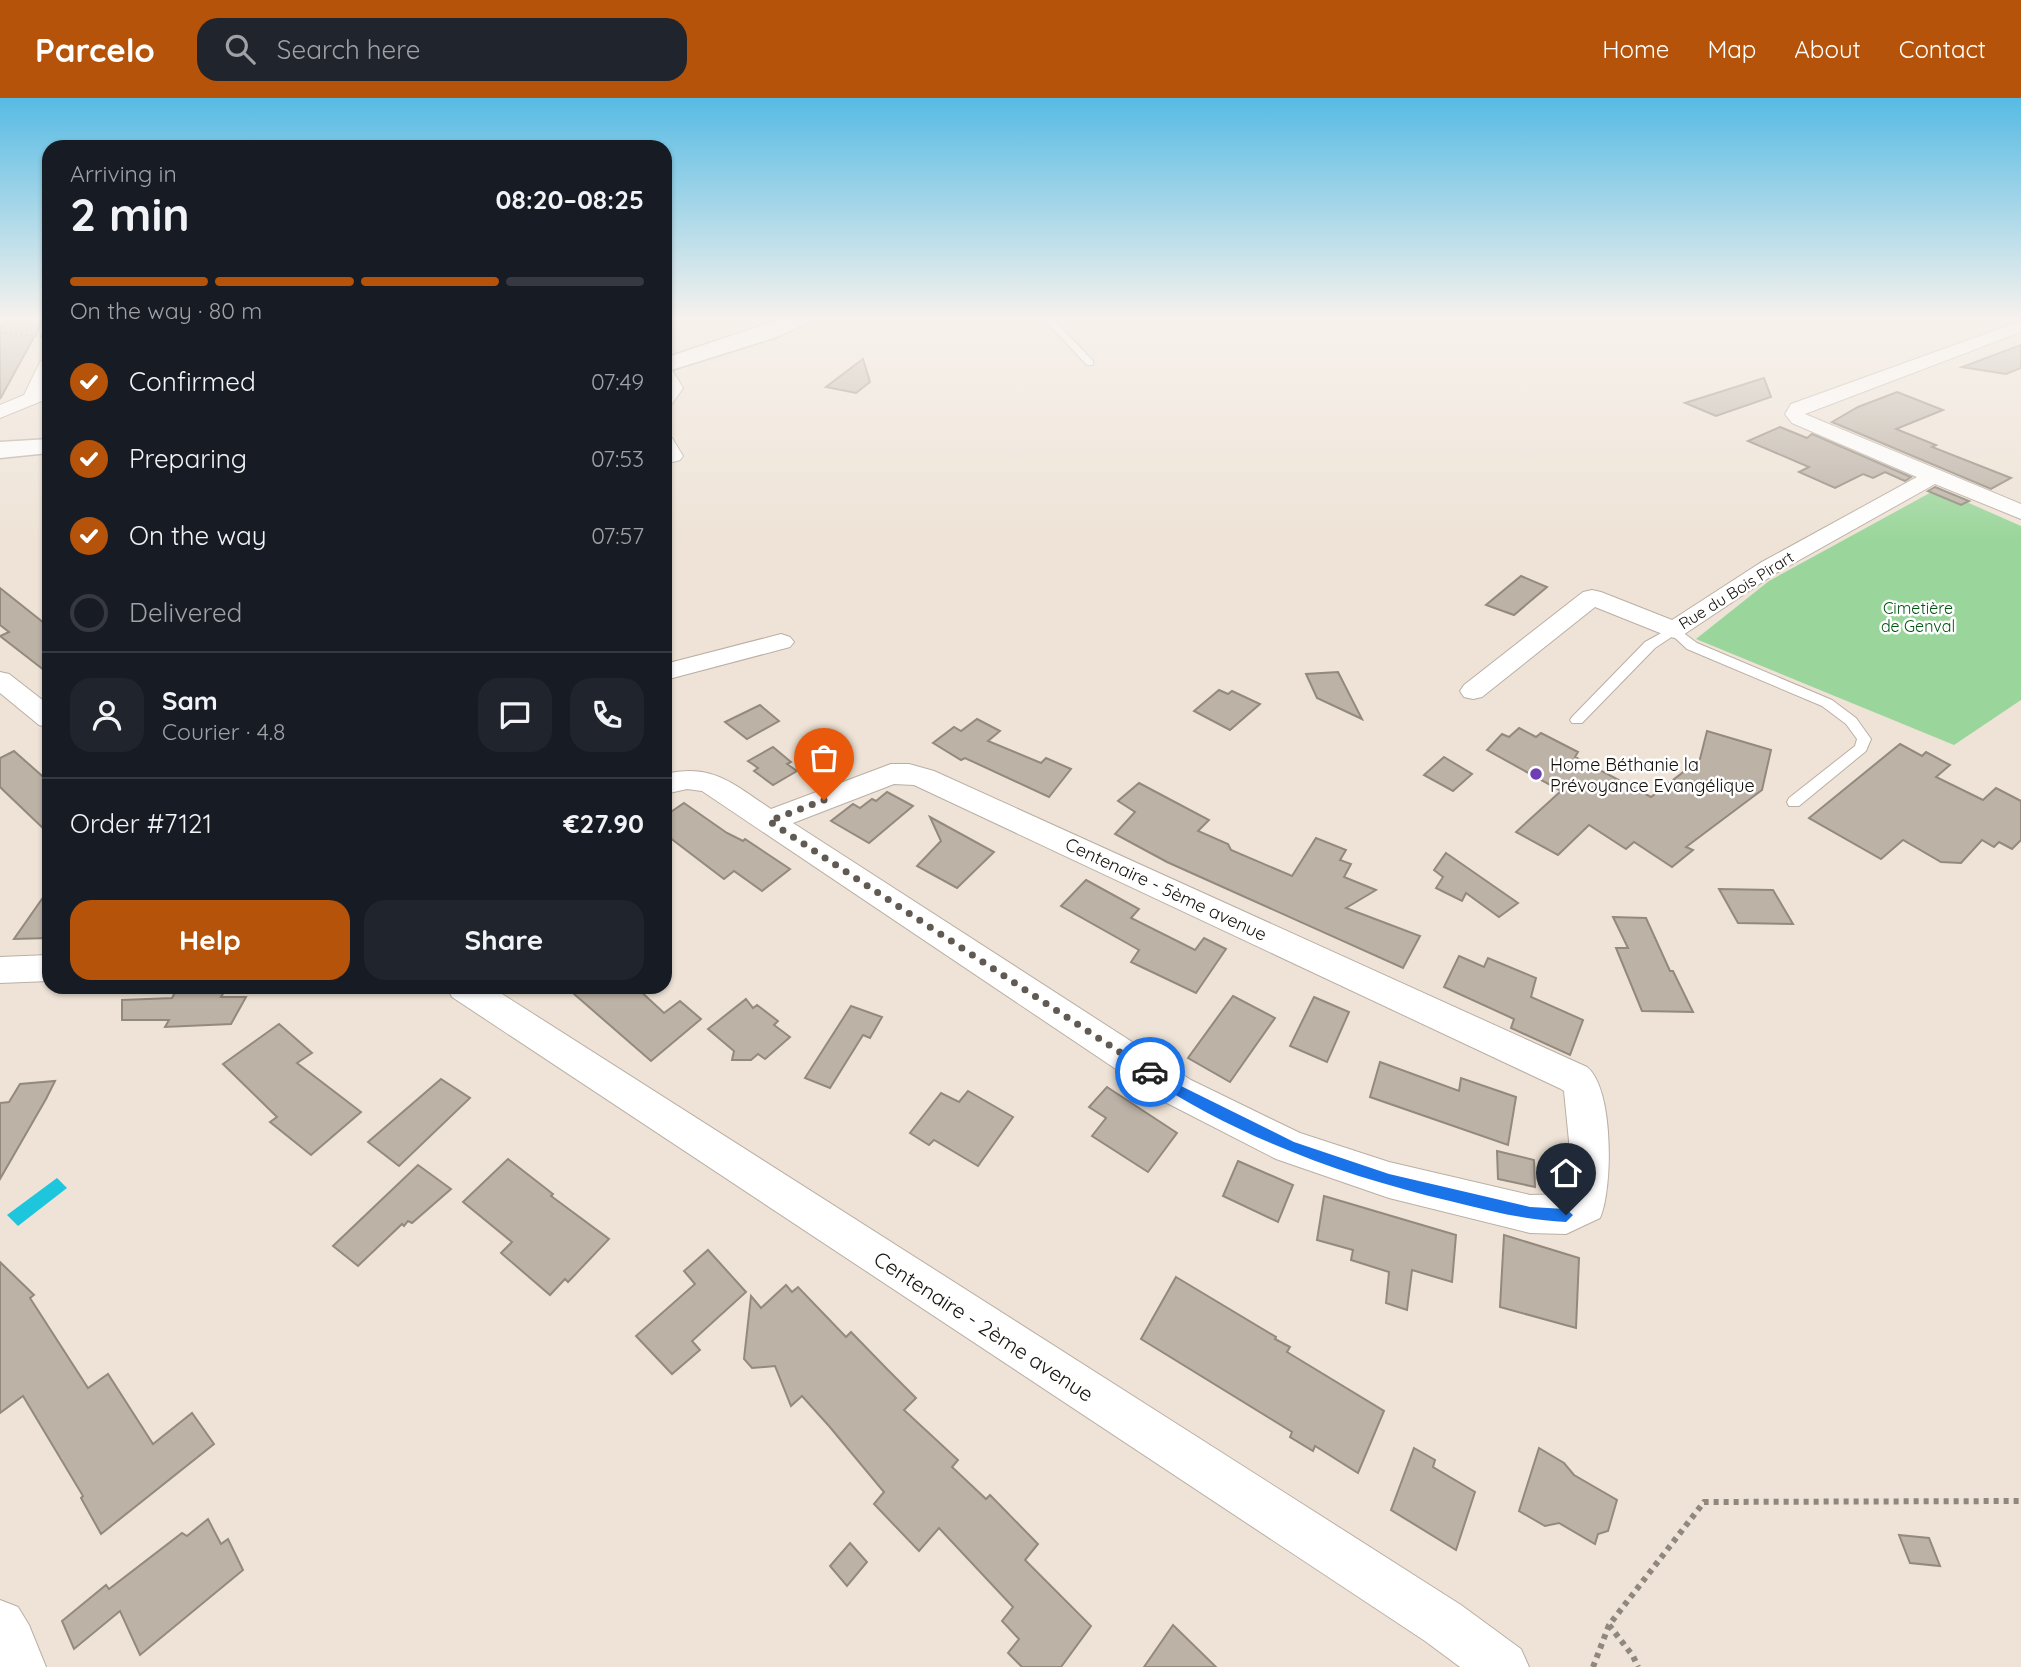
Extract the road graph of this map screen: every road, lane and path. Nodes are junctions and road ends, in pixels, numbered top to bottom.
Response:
1 (1841, 392) edge
2 (41, 393) edge
3 (0, 412) edge
4 (42, 447) edge
5 (0, 450) edge
6 (1934, 476) junction
7 (2021, 512) edge
8 (1674, 629) junction
9 (781, 642) dead end
10 (672, 670) edge
11 (0, 680) edge
12 (1473, 691) dead end
13 (42, 713) edge
14 (1577, 720) dead end
15 (672, 782) edge
16 (1794, 802) dead end
17 (769, 821) junction
18 (42, 968) edge
19 (0, 970) edge
20 (475, 994) edge
21 (2021, 1501) edge
22 (0, 1625) edge
23 (1609, 1625) junction
24 (20, 1667) edge
25 (1503, 1667) edge
26 (1593, 1667) edge
27 (1638, 1667) edge

1 - 6 street
2 - 3 street
4 - 5 main road
6 - 7 street
6 - 8 street, Rue du Bois Pirart
8 - 12 street, Rue du Bois Pirart
8 - 14 lane
8 - 16 lane
9 - 10 street
11 - 13 street
15 - 17 street
17 - 17 street, Centenaire - 5ème avenue
18 - 19 street
20 - 25 street, Centenaire - 2ème avenue
21 - 23 path
22 - 24 street
23 - 26 path
23 - 27 path

